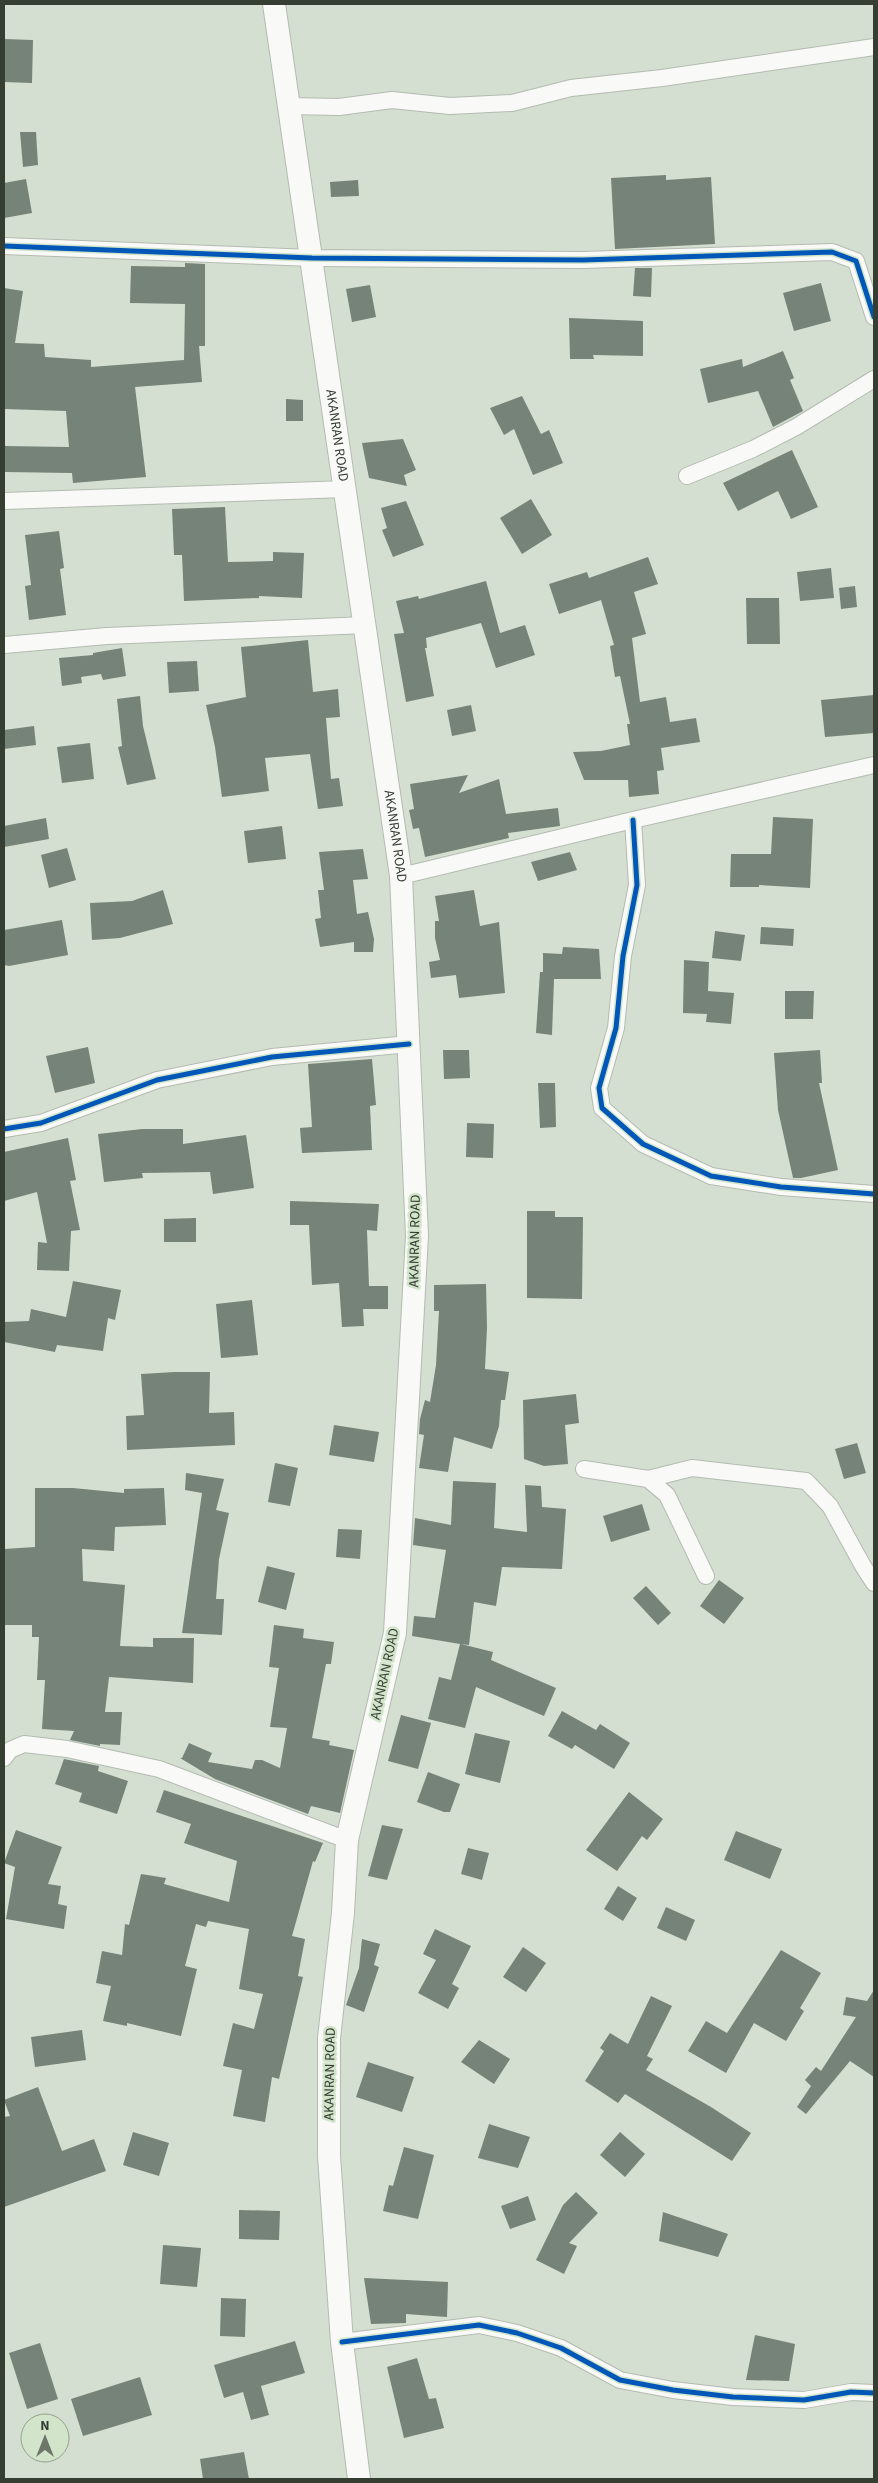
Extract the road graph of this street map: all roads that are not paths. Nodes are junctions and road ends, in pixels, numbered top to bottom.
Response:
1 (274, 4) edge
2 (874, 47) edge
3 (289, 106) junction
4 (4, 246) edge
5 (312, 258) junction
6 (874, 317) edge
7 (874, 379) edge
8 (687, 476) dead end
9 (346, 489) junction
10 (4, 501) edge
11 (366, 625) junction
12 (4, 645) edge
13 (874, 765) edge
14 (632, 820) junction
15 (401, 876) junction
16 (409, 1044) junction
17 (4, 1128) edge
18 (874, 1194) edge
19 (584, 1469) dead end
20 (648, 1479) junction
21 (706, 1576) dead end
22 (874, 1583) edge
23 (4, 1758) edge
24 (347, 1840) junction
25 (342, 2342) junction
26 (874, 2392) edge
27 (359, 2479) edge

1 - 3 main road, AKANRAN ROAD
2 - 3 street
3 - 5 main road, AKANRAN ROAD
4 - 5 street
5 - 6 street
5 - 9 main road, AKANRAN ROAD
7 - 8 street
9 - 10 street
9 - 11 main road, AKANRAN ROAD
11 - 12 street
11 - 15 main road, AKANRAN ROAD
13 - 14 street
14 - 15 street
14 - 18 street
15 - 16 main road, AKANRAN ROAD
16 - 17 street
16 - 24 main road, AKANRAN ROAD
19 - 20 street
20 - 21 street
20 - 22 street
23 - 24 street
24 - 25 main road, AKANRAN ROAD
25 - 26 street
25 - 27 main road, AKANRAN ROAD

